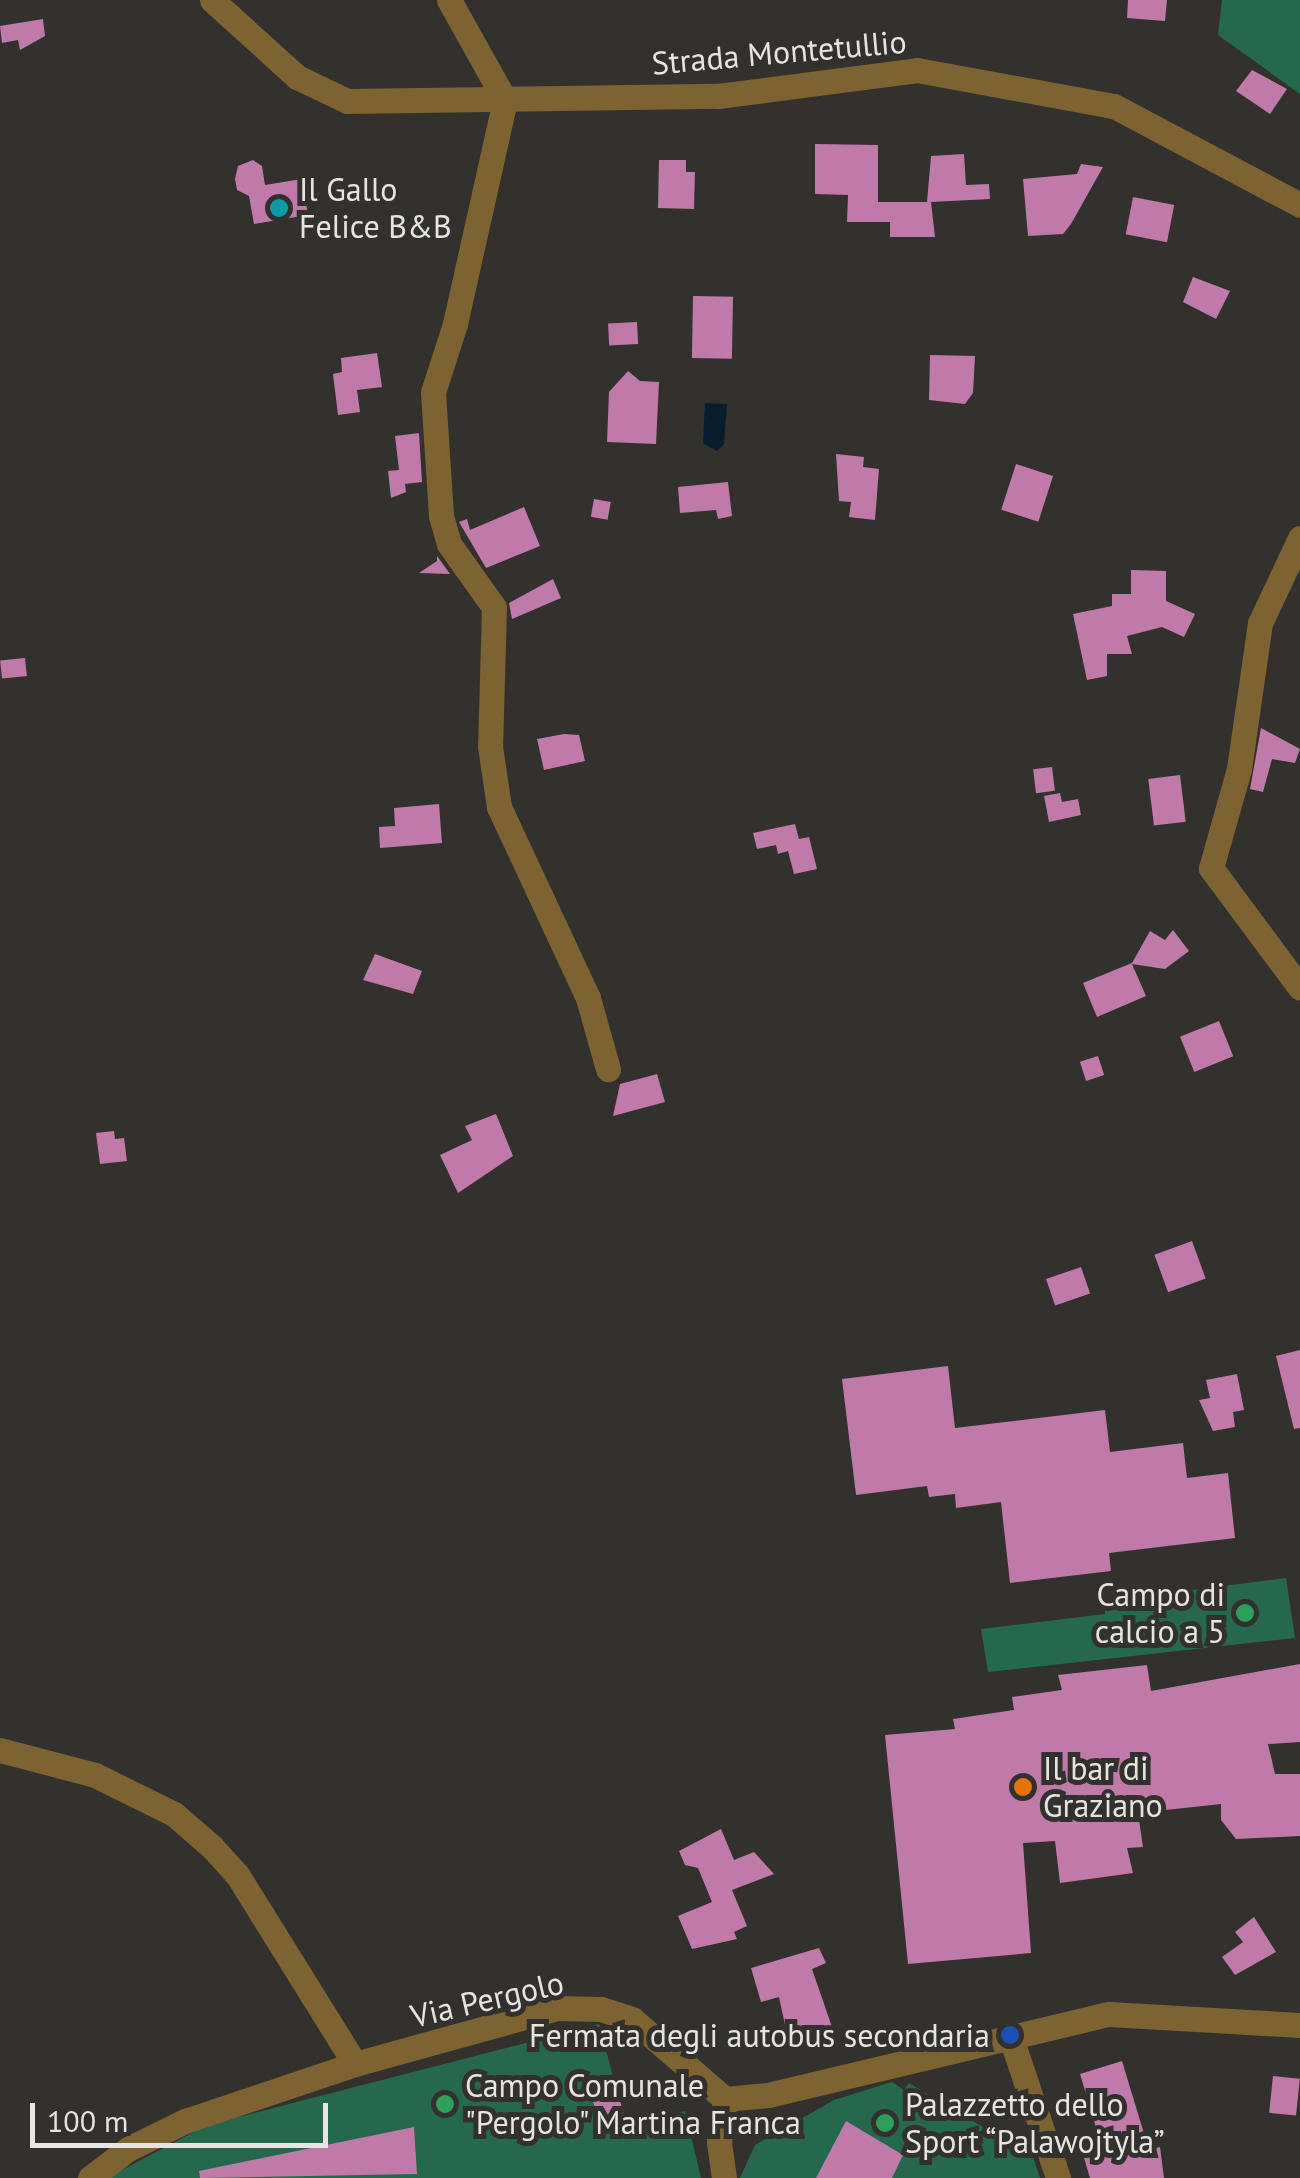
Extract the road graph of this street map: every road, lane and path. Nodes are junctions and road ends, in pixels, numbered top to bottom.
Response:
1 (212, 0) edge
2 (450, 0) edge
3 (506, 100) junction
4 (1300, 205) edge
5 (1300, 538) edge
6 (1300, 988) edge
7 (608, 1070) dead end
8 (0, 1750) edge
9 (1300, 2025) edge
10 (1010, 2035) junction
11 (355, 2064) junction
12 (724, 2099) junction
13 (90, 2178) edge
14 (724, 2178) edge
15 (1058, 2178) edge

1 - 3 street, Strada Montetullio
2 - 3 street
3 - 4 street, Strada Montetullio
3 - 7 street
5 - 6 street
8 - 11 street
9 - 10 street
10 - 12 street
10 - 15 street
11 - 12 street, Via Pergolo
11 - 13 street, Via Pergolo
12 - 14 street

